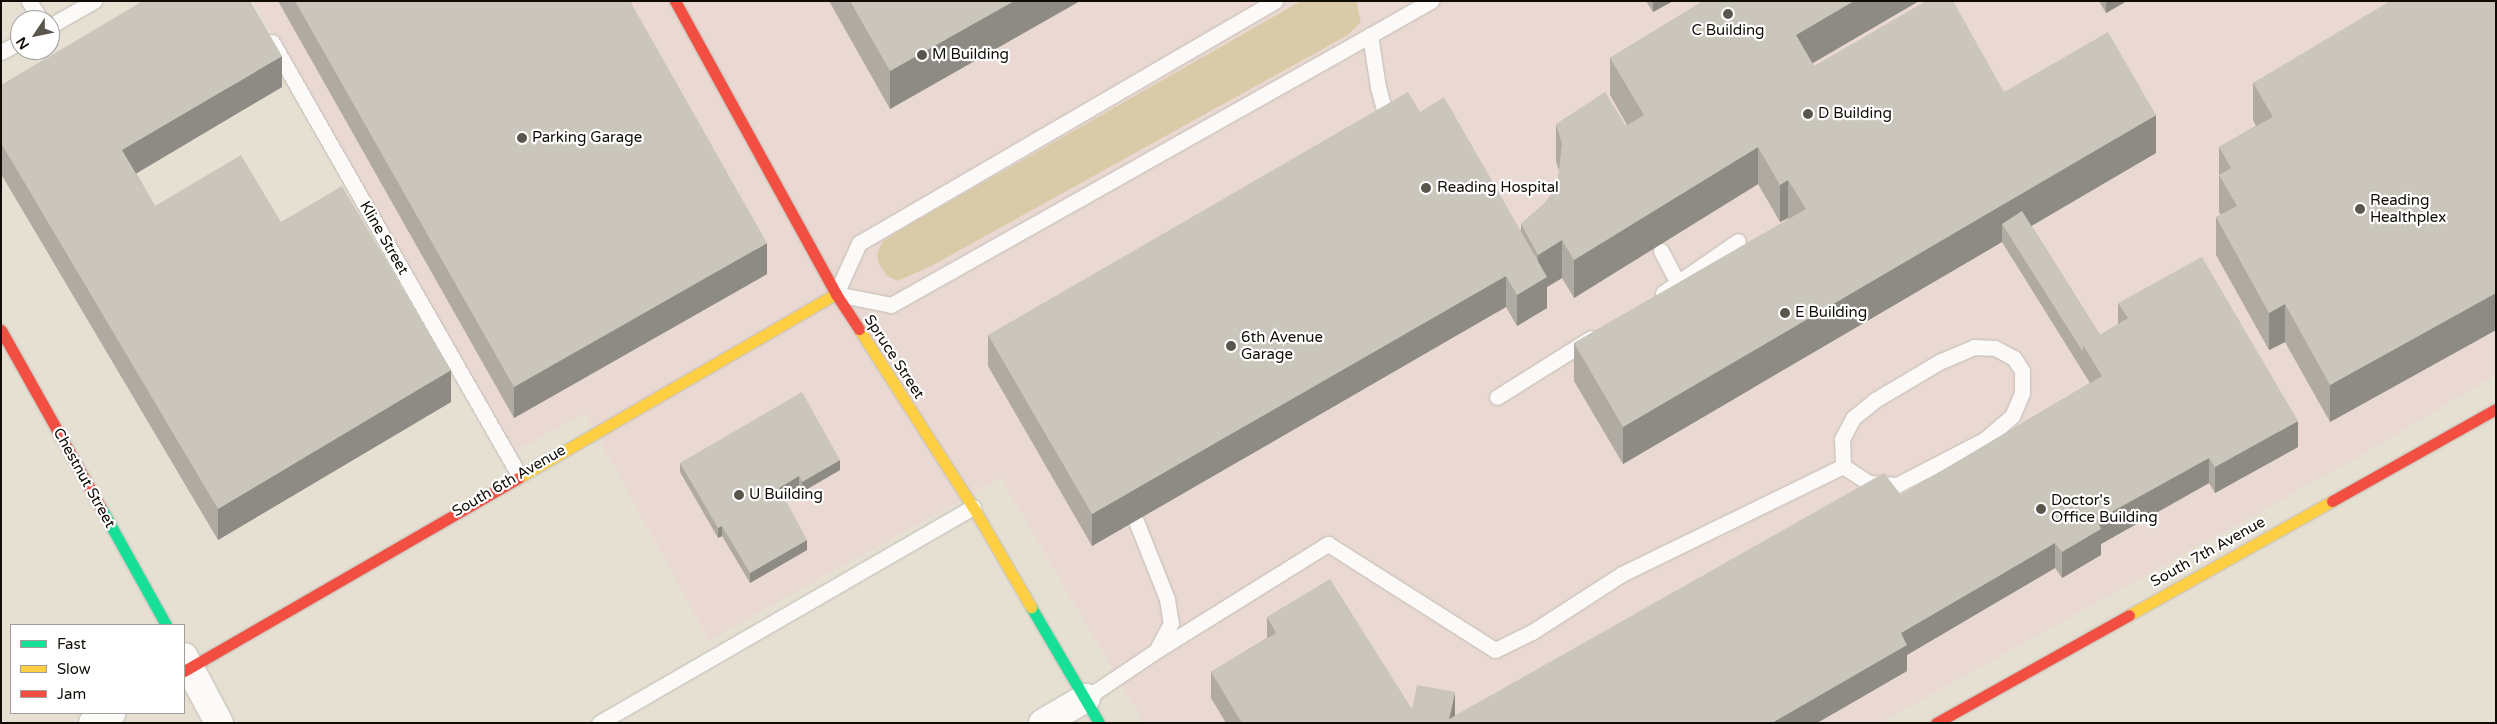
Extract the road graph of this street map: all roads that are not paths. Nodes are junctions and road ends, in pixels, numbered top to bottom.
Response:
1 (94, 1) edge
2 (675, 1) edge
3 (1275, 1) edge
4 (1431, 1) edge
5 (1406, 7) edge
6 (60, 20) edge
7 (264, 27) edge
8 (1370, 35) junction
9 (1390, 134) edge
10 (1738, 241) dead end
11 (1661, 251) dead end
12 (1678, 283) junction
13 (836, 294) junction
14 (1653, 299) edge
15 (1, 330) edge
16 (1604, 330) edge
17 (1497, 397) dead end
18 (2496, 409) edge
19 (1843, 466) junction
20 (519, 475) junction
21 (973, 507) junction
22 (1136, 521) dead end
23 (165, 624) edge
24 (1156, 651) junction
25 (186, 665) edge
26 (1086, 698) junction
27 (108, 714) edge
28 (93, 723) edge
29 (220, 723) edge
30 (599, 723) edge
31 (1043, 723) edge
32 (1099, 723) edge
33 (1936, 723) edge

1 - 6 lane
2 - 13 street, Spruce Street
3 - 13 lane
4 - 5 lane
5 - 8 lane
7 - 20 lane, Kline Street
8 - 9 lane
8 - 13 lane
10 - 12 lane
11 - 12 lane
12 - 14 lane
13 - 20 street, South 6th Avenue
13 - 21 street, Spruce Street
15 - 23 street, Chestnut Street
16 - 17 lane
18 - 33 street, South 7th Avenue
19 - 19 lane
19 - 24 lane
20 - 25 street, South 6th Avenue
21 - 26 street, Spruce Street
21 - 30 lane
22 - 24 lane
24 - 26 lane
25 - 29 street
26 - 31 street
26 - 32 street, Spruce Street
27 - 28 street

